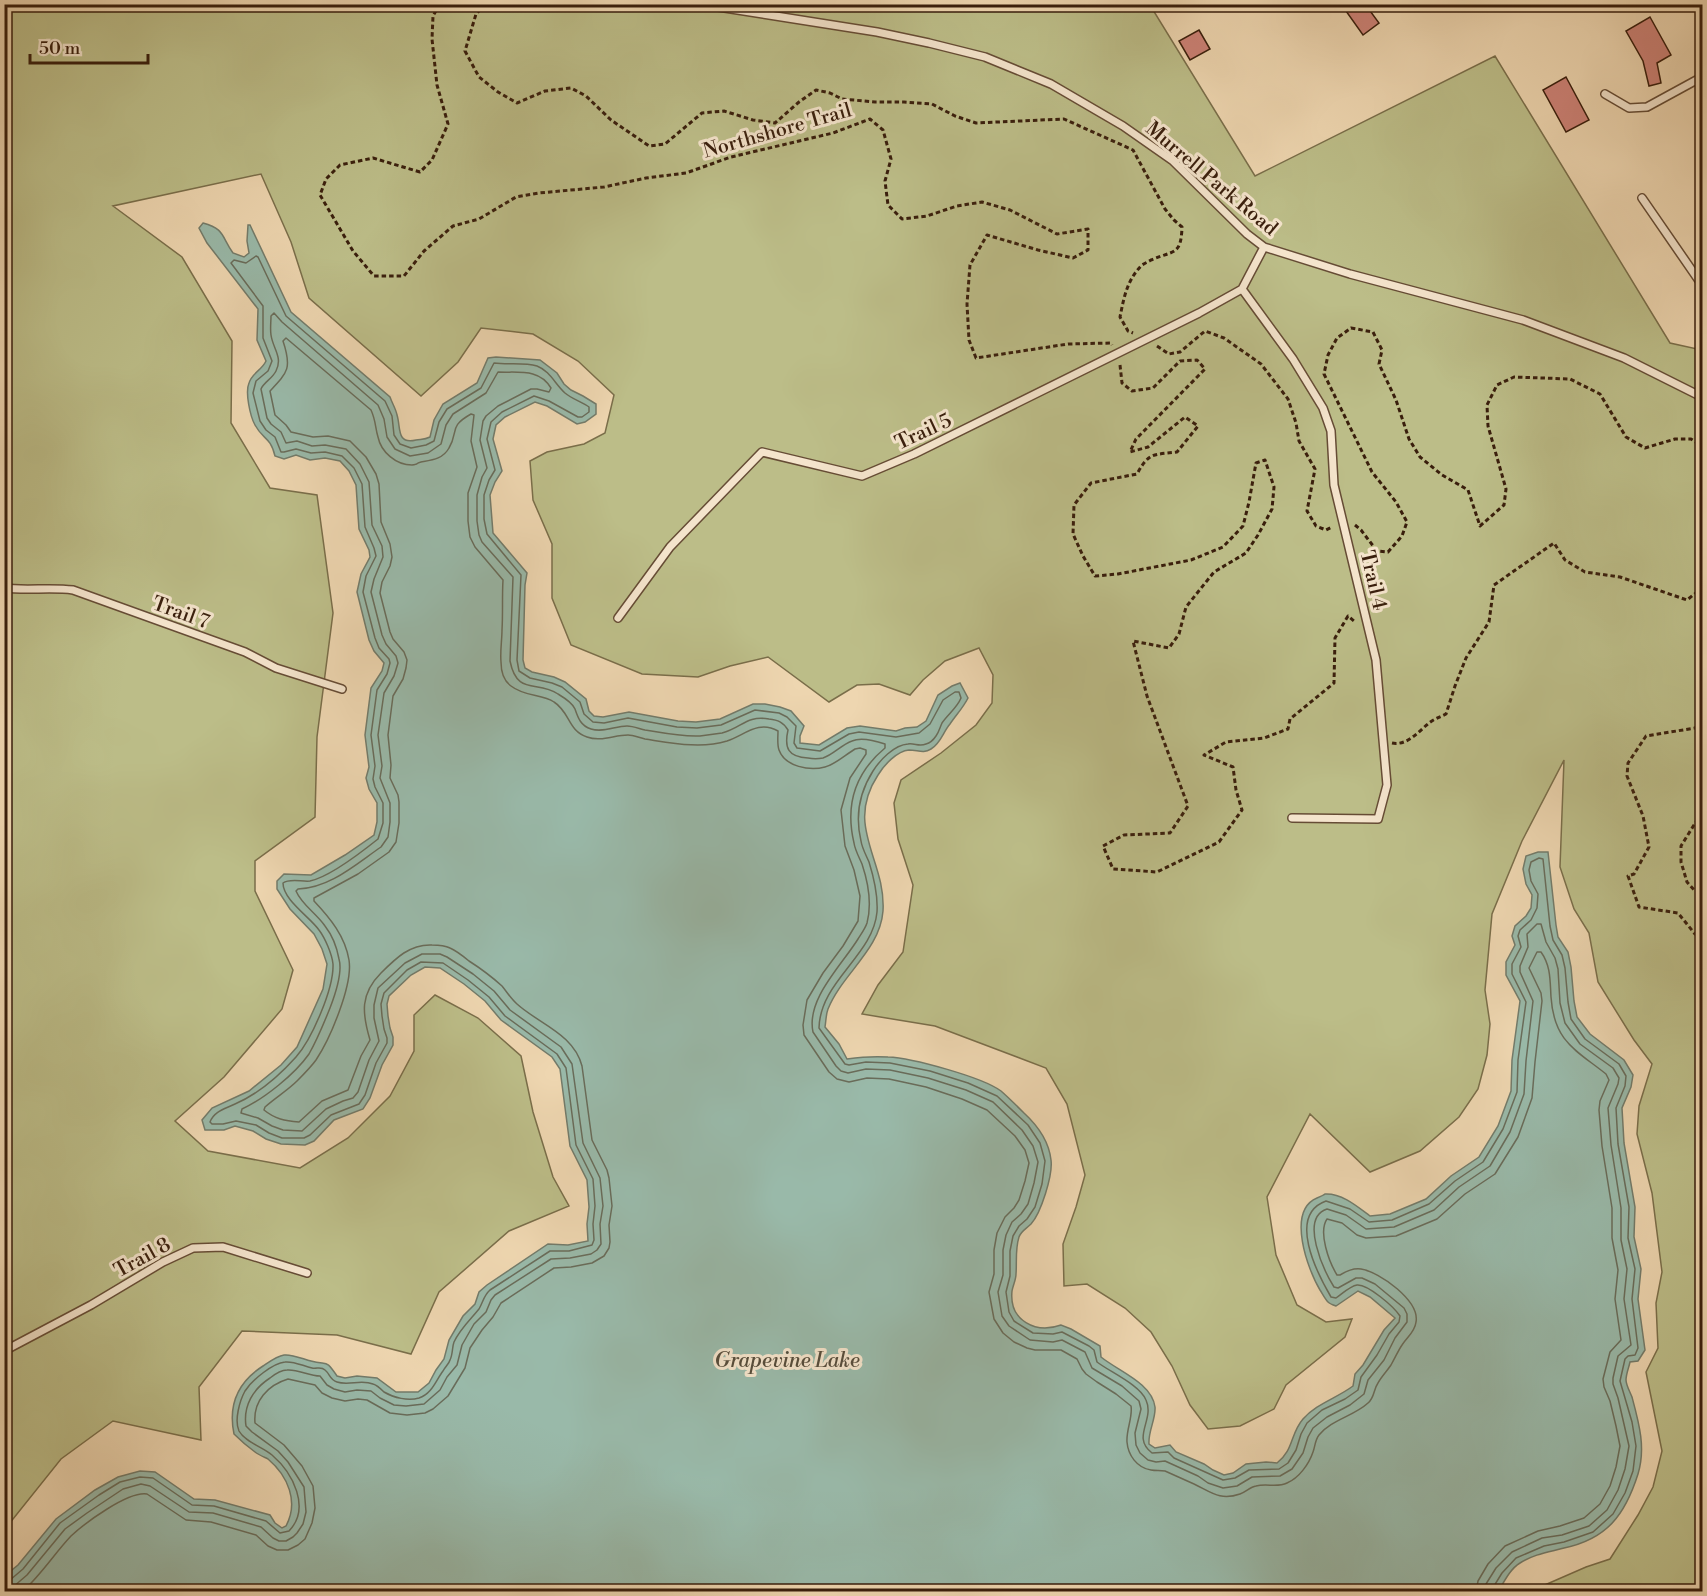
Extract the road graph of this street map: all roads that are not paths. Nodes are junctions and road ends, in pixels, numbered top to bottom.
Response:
1 (699, 4) edge
2 (1702, 77) edge
3 (1605, 94) dead end
4 (1642, 198) dead end
5 (1264, 247) junction
6 (1702, 285) edge
7 (1242, 290) junction
8 (1702, 397) edge
9 (4, 588) edge
10 (618, 618) dead end
11 (342, 689) dead end
12 (1292, 818) dead end
13 (307, 1274) dead end
14 (4, 1351) edge

1 - 5 lane, Murrell Park Road
2 - 3 lane
4 - 6 lane
5 - 7 lane
5 - 8 lane, Murrell Park Road
7 - 10 lane, Trail 5
7 - 12 lane, Trail 4
9 - 11 lane, Trail 7
13 - 14 lane, Trail 8

